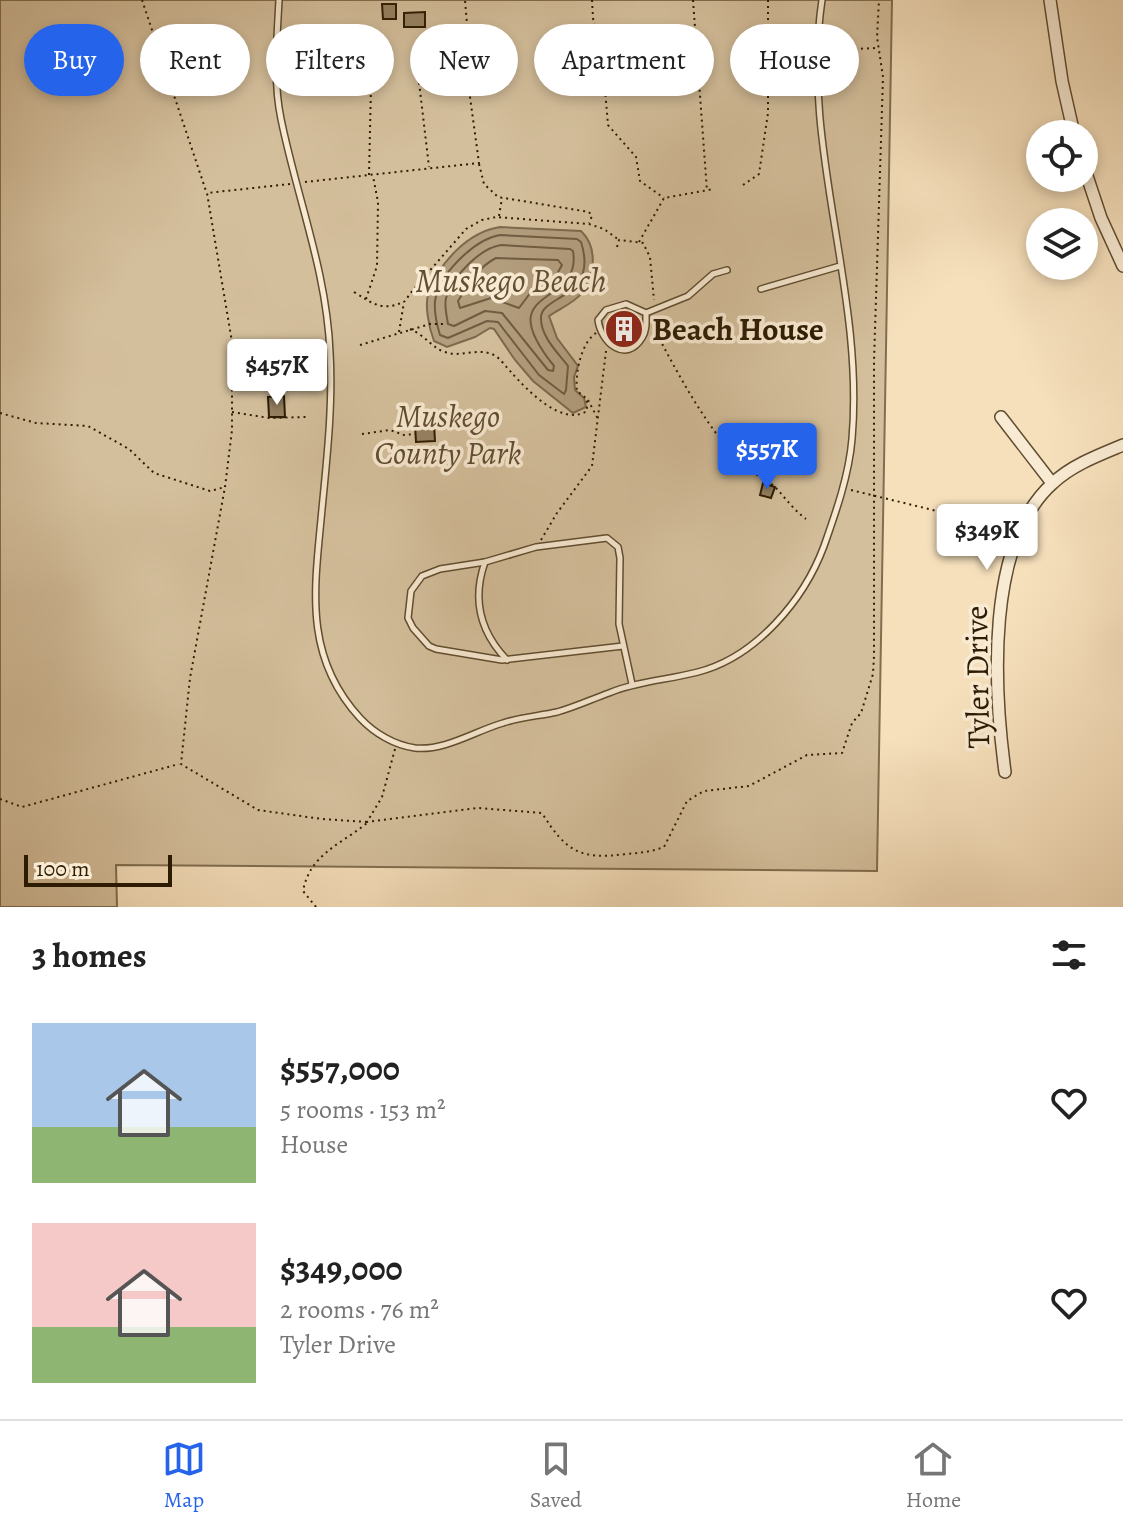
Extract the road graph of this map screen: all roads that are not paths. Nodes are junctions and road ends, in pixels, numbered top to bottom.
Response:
1 (279, 0) edge
2 (822, 0) edge
3 (1050, 0) edge
4 (1071, 120) edge
5 (1093, 192) edge
6 (840, 266) junction
7 (1123, 266) edge
8 (727, 270) dead end
9 (761, 289) dead end
10 (646, 313) junction
11 (1001, 417) dead end
12 (1123, 445) edge
13 (1052, 483) junction
14 (485, 562) junction
15 (623, 646) junction
16 (507, 660) junction
17 (632, 684) junction
18 (1005, 772) dead end

1 - 17 lane
2 - 6 lane
3 - 4 street
5 - 7 street
6 - 9 lane
6 - 17 lane
8 - 10 lane
10 - 10 lane
11 - 13 street
12 - 13 street, Tyler Drive
13 - 18 street, Tyler Drive
14 - 15 lane
14 - 16 lane
14 - 16 lane
15 - 16 lane
15 - 17 lane

